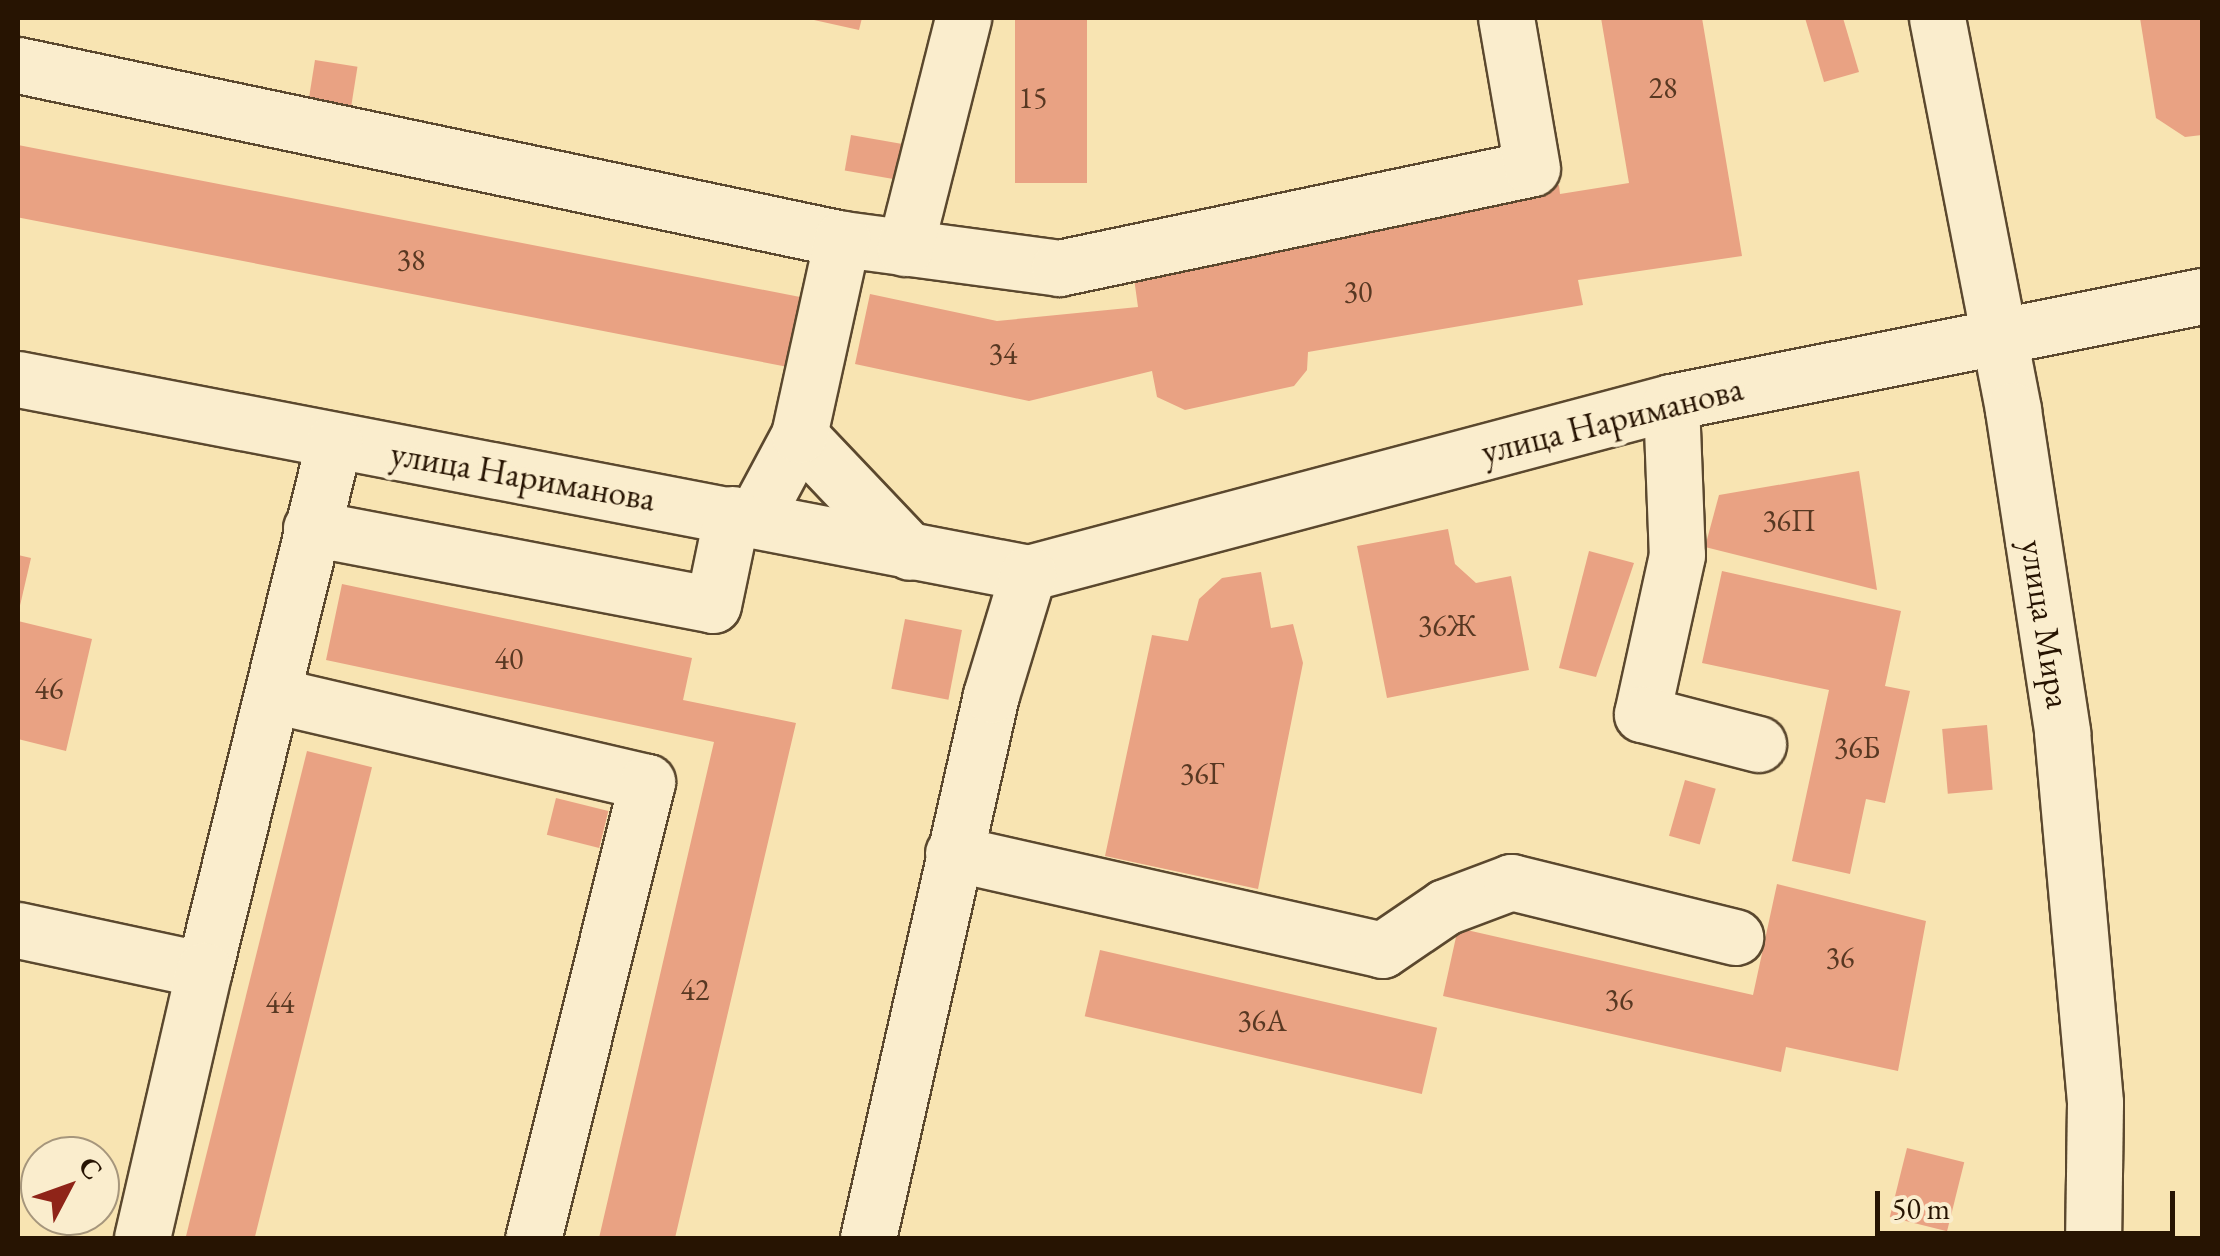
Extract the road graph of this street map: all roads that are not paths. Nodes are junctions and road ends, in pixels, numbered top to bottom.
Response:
1 (963, 18) edge
2 (1506, 18) edge
3 (1936, 18) edge
4 (18, 66) edge
5 (842, 239) junction
6 (905, 248) junction
7 (2202, 296) edge
8 (1999, 334) junction
9 (18, 378) edge
10 (1670, 402) junction
11 (799, 436) junction
12 (334, 442) junction
13 (743, 516) junction
14 (312, 528) junction
15 (910, 552) junction
16 (1028, 573) junction
17 (273, 696) junction
18 (1758, 744) dead end
19 (954, 853) junction
20 (18, 930) edge
21 (1735, 936) dead end
22 (204, 970) junction
23 (142, 1238) edge
24 (533, 1238) edge
25 (868, 1238) edge
26 (2093, 1238) edge

1 - 6 street
2 - 6 street
3 - 8 street, улица Мира
4 - 5 street
5 - 6 street
5 - 11 street
7 - 8 street, улица Нариманова
8 - 10 street, улица Нариманова
8 - 26 street, улица Мира
9 - 12 street, улица Нариманова
10 - 16 street, улица Нариманова
10 - 18 street
11 - 13 street
11 - 15 street
12 - 13 street, улица Нариманова
12 - 14 street
13 - 14 street
13 - 15 street, улица Нариманова
14 - 17 street
15 - 16 street, улица Нариманова
16 - 19 street
17 - 22 street
17 - 24 street
19 - 21 street
19 - 25 street
20 - 22 street
22 - 23 street

